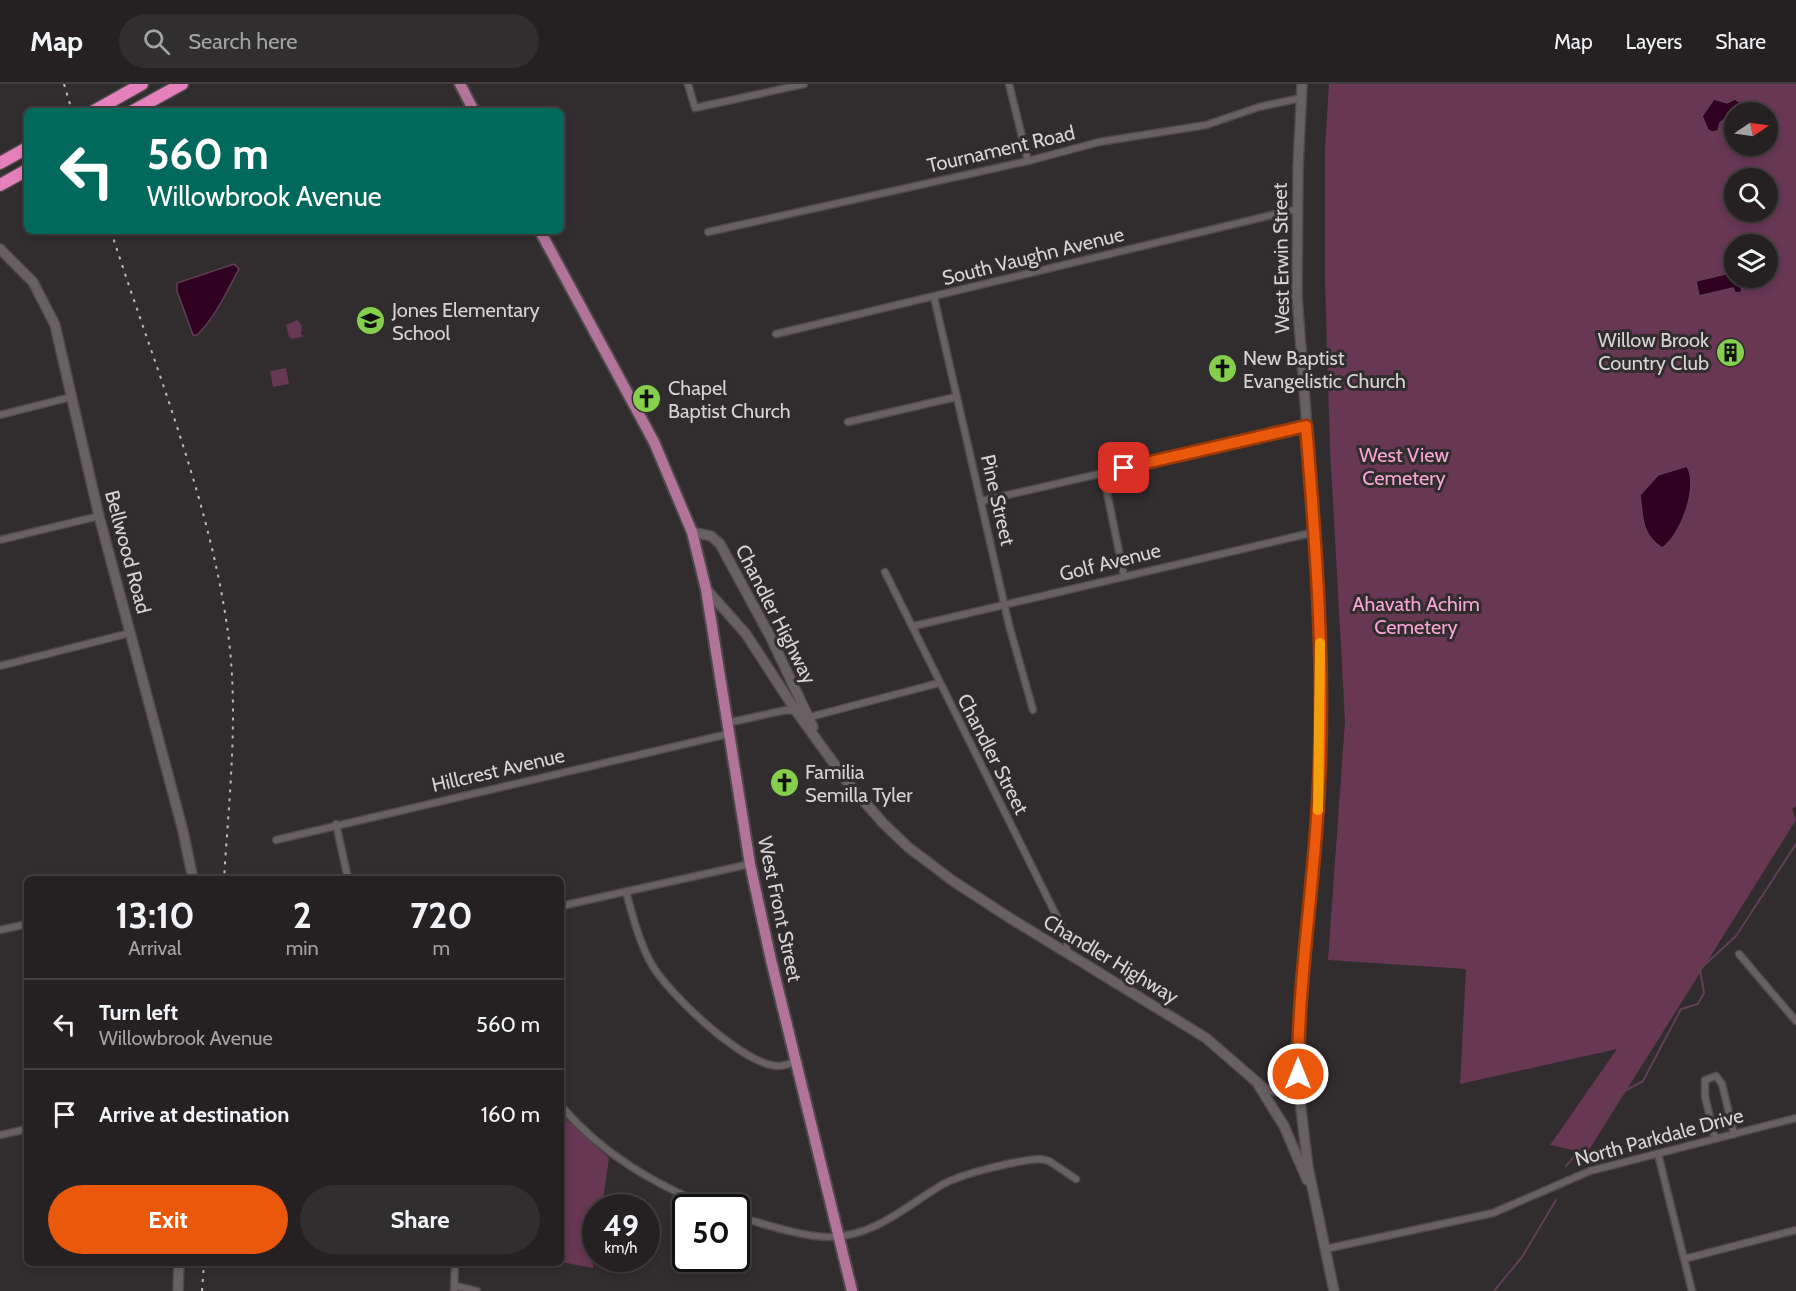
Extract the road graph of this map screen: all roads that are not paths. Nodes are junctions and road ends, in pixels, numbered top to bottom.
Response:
1 (142, 84) edge
2 (182, 84) edge
3 (460, 84) edge
4 (688, 84) edge
5 (804, 84) edge
6 (1009, 84) edge
7 (1302, 84) edge
8 (1301, 98) junction
9 (99, 108) edge
10 (138, 108) edge
11 (472, 108) edge
12 (24, 150) edge
13 (1028, 161) junction
14 (0, 164) edge
15 (24, 172) edge
16 (0, 185) edge
17 (1297, 209) junction
18 (708, 232) dead end
19 (542, 234) edge
20 (0, 249) edge
21 (934, 297) junction
22 (776, 334) dead end
23 (71, 397) junction
24 (956, 397) junction
25 (0, 416) edge
26 (848, 422) dead end
27 (1306, 426) junction
28 (1103, 472) junction
29 (982, 501) junction
30 (99, 516) junction
31 (692, 532) junction
32 (1315, 532) junction
33 (0, 540) edge
34 (885, 572) dead end
35 (1124, 576) junction
36 (706, 589) junction
37 (1004, 605) junction
38 (914, 626) junction
39 (130, 633) junction
40 (0, 666) edge
41 (939, 683) junction
42 (1033, 710) dead end
43 (802, 716) junction
44 (728, 728) junction
45 (336, 824) junction
46 (276, 840) dead end
47 (750, 864) junction
48 (192, 876) edge
49 (347, 876) edge
50 (626, 892) junction
51 (564, 905) edge
52 (24, 925) edge
53 (0, 930) edge
54 (1065, 951) junction
55 (1739, 954) dead end
56 (1796, 1021) edge
57 (797, 1062) junction
58 (1258, 1084) junction
59 (1299, 1092) junction
60 (564, 1109) edge
61 (1796, 1118) edge
62 (24, 1130) edge
63 (1734, 1134) junction
64 (0, 1135) edge
65 (1715, 1139) junction
66 (1658, 1154) junction
67 (1076, 1179) dead end
68 (680, 1194) edge
69 (1314, 1199) junction
70 (750, 1220) edge
71 (1796, 1230) edge
72 (839, 1236) junction
73 (1325, 1249) junction
74 (1684, 1258) junction
75 (179, 1266) edge
76 (455, 1266) edge
77 (454, 1288) edge
78 (178, 1291) edge
79 (477, 1291) edge
80 (852, 1291) edge
81 (1334, 1291) edge
82 (1692, 1291) edge

1 - 9 highway
2 - 10 highway
3 - 11 main road
4 - 5 street
6 - 13 street
7 - 8 street, West Erwin Street
8 - 13 street, Tournament Road
8 - 17 street, West Erwin Street
12 - 14 highway
13 - 18 street, Tournament Road
15 - 16 highway
17 - 21 street, South Vaughn Avenue
17 - 27 street, West Erwin Street
19 - 31 main road
20 - 23 street, Bellwood Road
21 - 22 street, South Vaughn Avenue
21 - 24 street, Pine Street
23 - 25 street
23 - 30 street, Bellwood Road
24 - 26 street
24 - 29 street, Pine Street
27 - 28 street
27 - 32 street, West Erwin Street
28 - 29 street
28 - 35 street
29 - 37 street, Pine Street
30 - 33 street
30 - 39 street, Bellwood Road
31 - 36 main road, West Front Street
31 - 43 street, Chandler Highway
32 - 35 street, Golf Avenue
32 - 59 street, West Erwin Street
34 - 38 street, Chandler Street
35 - 37 street, Golf Avenue
36 - 43 street, Chandler Highway
36 - 44 main road, West Front Street
37 - 38 street, Golf Avenue
37 - 42 street, Pine Street
38 - 41 street, Chandler Street
39 - 40 street
39 - 48 street, Bellwood Road
41 - 43 street, Hillcrest Avenue
41 - 54 street, Chandler Street
43 - 44 street, Hillcrest Avenue
43 - 54 street, Chandler Highway
44 - 45 street, Hillcrest Avenue
44 - 47 main road, West Front Street
45 - 46 street, Hillcrest Avenue
45 - 49 street
47 - 50 street
47 - 57 main road, West Front Street
50 - 51 street
50 - 57 street
52 - 53 street
54 - 58 street, Chandler Highway
55 - 56 street
57 - 72 main road, West Front Street
58 - 59 street
58 - 69 street, Chandler Highway
59 - 69 street, West Erwin Street
60 - 68 street
61 - 63 street, North Parkdale Drive
62 - 64 street
63 - 65 street, North Parkdale Drive
63 - 65 street
65 - 66 street, North Parkdale Drive
66 - 73 street, North Parkdale Drive
66 - 74 street
67 - 72 street
69 - 73 street, West Erwin Street
70 - 72 street
71 - 74 street
72 - 80 main road, West Front Street
73 - 81 street, West Erwin Street
74 - 82 street
75 - 78 street
76 - 77 street
77 - 79 street

